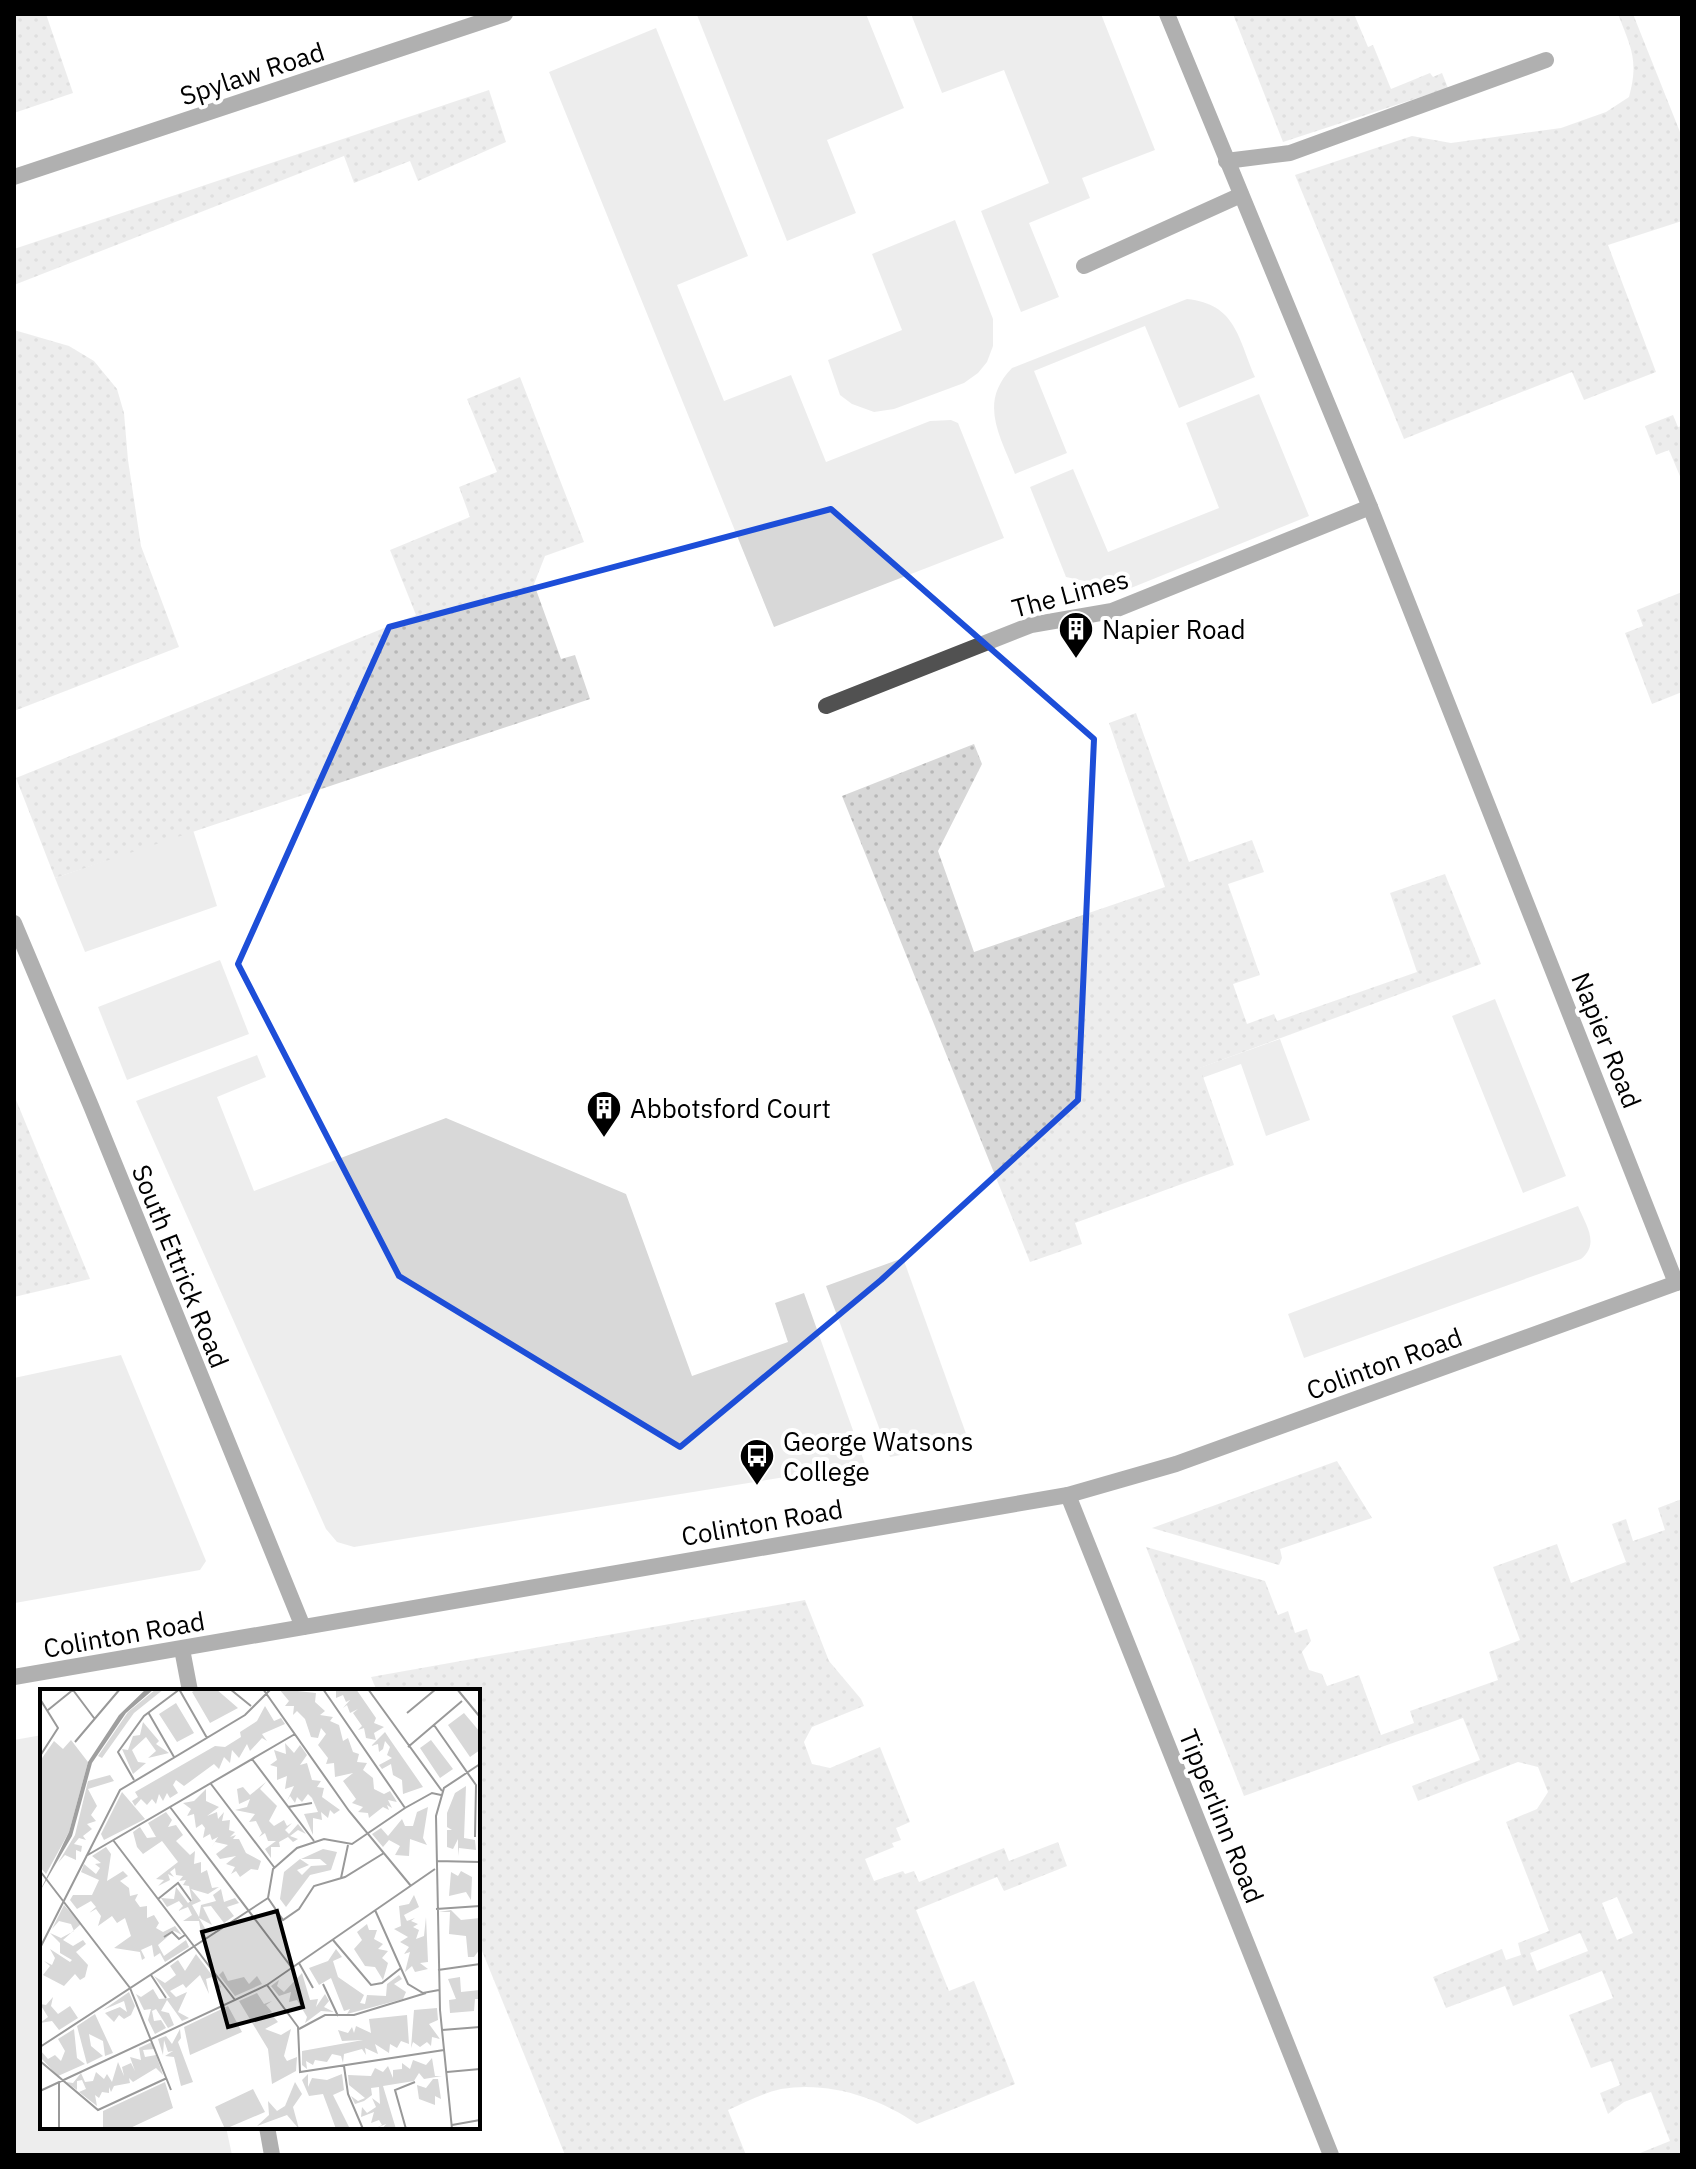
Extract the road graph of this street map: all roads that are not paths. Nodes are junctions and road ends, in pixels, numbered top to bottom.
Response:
1 (505, 14) edge
2 (1167, 14) edge
3 (1546, 60) dead end
4 (1226, 161) junction
5 (14, 177) edge
6 (1241, 195) junction
7 (1084, 266) dead end
8 (1370, 507) junction
9 (826, 706) dead end
10 (14, 923) edge
11 (1679, 1282) edge
12 (1068, 1495) junction
13 (303, 1627) junction
14 (182, 1649) junction
15 (14, 1677) edge
16 (190, 1689) edge
17 (267, 2129) edge
18 (272, 2155) edge
19 (1331, 2155) edge

1 - 5 street, Spylaw Road
2 - 4 street, Napier Road
3 - 4 street
4 - 6 street, Napier Road
6 - 7 street
6 - 8 street, Napier Road
8 - 9 street, The Limes
8 - 11 street, Napier Road
10 - 13 street, South Ettrick Road
11 - 12 street, Colinton Road
12 - 13 street, Colinton Road
12 - 19 street, Tipperlinn Road
13 - 14 street, Colinton Road
14 - 15 street, Colinton Road
14 - 16 street
17 - 18 street

